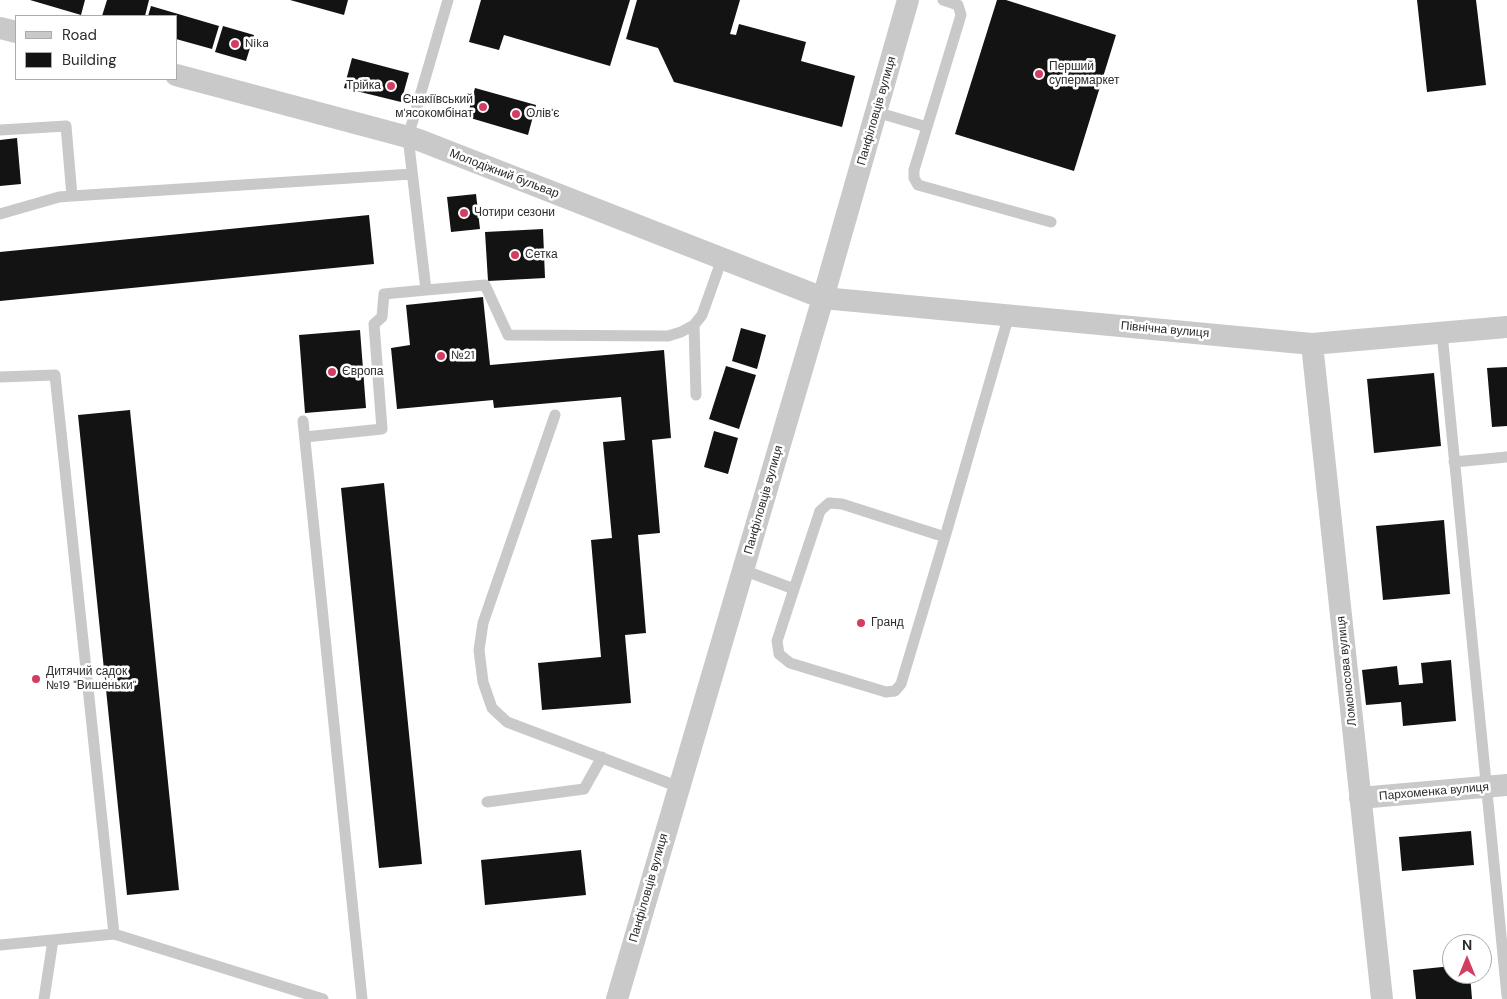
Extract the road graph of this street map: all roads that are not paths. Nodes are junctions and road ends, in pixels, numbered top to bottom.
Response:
1 (448, 0) edge
2 (908, 0) edge
3 (943, 0) edge
4 (0, 28) edge
5 (15, 32) edge
6 (178, 76) edge
7 (876, 112) junction
8 (927, 127) junction
9 (0, 130) edge
10 (408, 137) junction
11 (412, 174) junction
12 (72, 196) junction
13 (0, 214) edge
14 (1051, 222) dead end
15 (722, 259) junction
16 (426, 290) junction
17 (823, 298) junction
18 (1009, 316) junction
19 (694, 325) junction
20 (1507, 327) edge
21 (1442, 333) junction
22 (1312, 344) junction
23 (0, 377) edge
24 (696, 395) dead end
25 (555, 415) dead end
26 (303, 421) dead end
27 (305, 437) junction
28 (1507, 457) edge
29 (1454, 462) junction
30 (945, 537) junction
31 (743, 570) junction
32 (794, 589) junction
33 (602, 757) junction
34 (679, 786) junction
35 (1496, 786) edge
36 (1360, 798) junction
37 (487, 802) dead end
38 (1503, 919) edge
39 (114, 934) junction
40 (53, 940) junction
41 (0, 945) edge
42 (1507, 996) edge
43 (44, 999) edge
44 (323, 999) edge
45 (362, 999) edge
46 (617, 999) edge
47 (1382, 999) edge

1 - 10 lane
2 - 7 street, Панфіловців вулиця
3 - 8 lane
4 - 5 street
6 - 10 street, Молодіжний бульвар
7 - 8 lane
7 - 17 street, Панфіловців вулиця
8 - 14 lane
9 - 12 lane
10 - 11 lane
10 - 15 street, Молодіжний бульвар
11 - 12 lane
11 - 16 lane
12 - 13 lane
15 - 17 street, Молодіжний бульвар
15 - 19 lane
16 - 19 lane
16 - 27 lane
17 - 18 street, Північна вулиця
17 - 31 street, Панфіловців вулиця
18 - 22 street, Північна вулиця
18 - 30 lane
19 - 24 lane
20 - 21 street, Північна вулиця
21 - 22 street, Північна вулиця
21 - 29 lane
22 - 36 street, Ломоносова вулиця
23 - 39 lane
25 - 33 lane
26 - 27 lane
27 - 45 lane
28 - 29 lane
29 - 35 lane
30 - 32 lane
30 - 32 lane
31 - 32 lane
31 - 34 street, Панфіловців вулиця
33 - 34 lane
33 - 37 lane
34 - 46 street, Панфіловців вулиця
35 - 36 street, Пархоменка вулиця
35 - 38 lane
36 - 47 street, Ломоносова вулиця
38 - 42 lane
39 - 40 lane
39 - 44 lane
40 - 41 lane
40 - 43 lane

